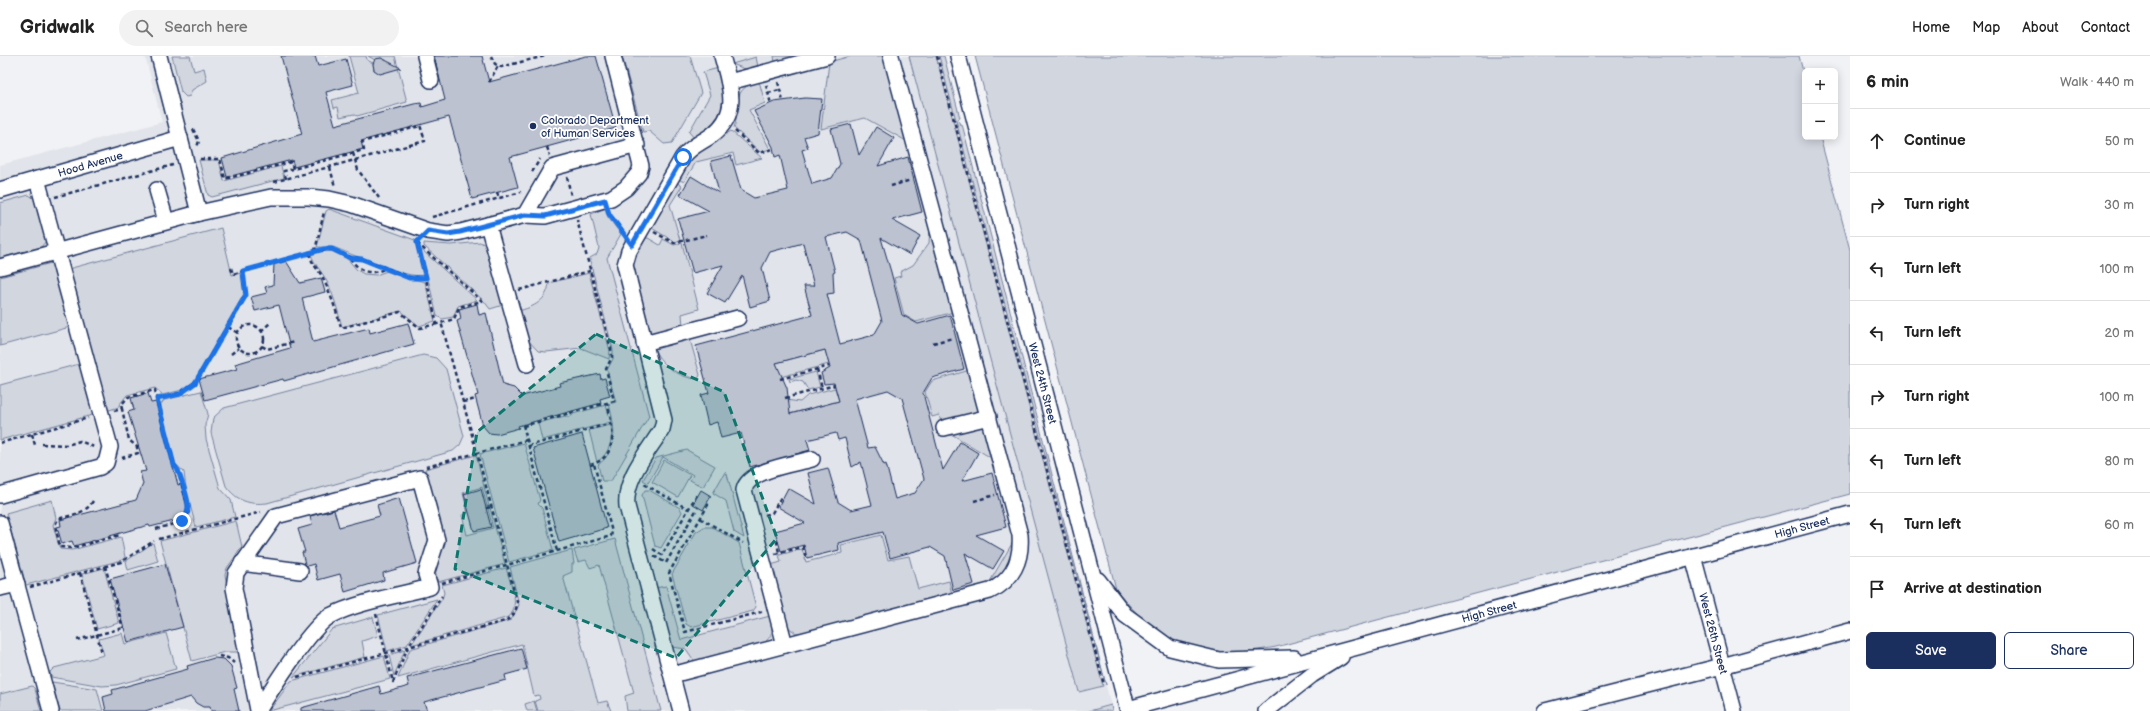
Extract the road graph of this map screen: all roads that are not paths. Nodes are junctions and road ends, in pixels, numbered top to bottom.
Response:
1 (159, 56) edge
2 (425, 56) edge
3 (613, 56) edge
4 (722, 56) edge
5 (826, 56) edge
6 (891, 56) edge
7 (958, 56) edge
8 (431, 80) dead end
9 (729, 82) junction
10 (180, 138) junction
11 (637, 145) junction
12 (37, 179) junction
13 (0, 190) edge
14 (156, 190) dead end
15 (199, 213) junction
16 (525, 215) junction
17 (166, 221) junction
18 (488, 225) junction
19 (56, 251) junction
20 (0, 267) edge
21 (738, 318) dead end
22 (644, 343) junction
23 (527, 364) dead end
24 (989, 417) junction
25 (944, 428) dead end
26 (812, 460) dead end
27 (0, 495) edge
28 (1850, 514) edge
29 (0, 523) edge
30 (1693, 556) junction
31 (242, 563) junction
32 (300, 571) dead end
33 (1093, 573) junction
34 (18, 587) junction
35 (0, 588) edge
36 (1850, 631) edge
37 (785, 645) junction
38 (1356, 648) junction
39 (1337, 653) junction
40 (1722, 666) junction
41 (672, 675) junction
42 (1128, 710) edge
43 (51, 711) edge
44 (258, 711) edge
45 (681, 711) edge
46 (1266, 711) edge
47 (1545, 711) edge
48 (1734, 711) edge

1 - 10 street
2 - 8 street
3 - 11 street
4 - 9 street
5 - 9 street
6 - 24 street
7 - 33 street, West 24th Street
9 - 22 street
10 - 12 street, Hood Avenue
10 - 15 street
11 - 16 street
11 - 16 street
12 - 13 street, Hood Avenue
12 - 19 street
14 - 17 street
15 - 17 street
15 - 18 street
16 - 18 street
17 - 19 street
18 - 23 street
19 - 20 street
19 - 27 street
21 - 22 street
22 - 41 street
24 - 25 street
24 - 37 street
26 - 37 street
28 - 30 street, High Street
29 - 34 street
30 - 38 street, High Street
30 - 40 street, West 26th Street
31 - 32 street
31 - 44 street
31 - 44 street
33 - 39 street
33 - 42 street, West 24th Street
34 - 35 street
34 - 43 street
36 - 40 street
37 - 41 street
38 - 39 street, High Street
38 - 46 street
39 - 42 street, High Street
40 - 47 street
40 - 48 street, West 26th Street
41 - 45 street

